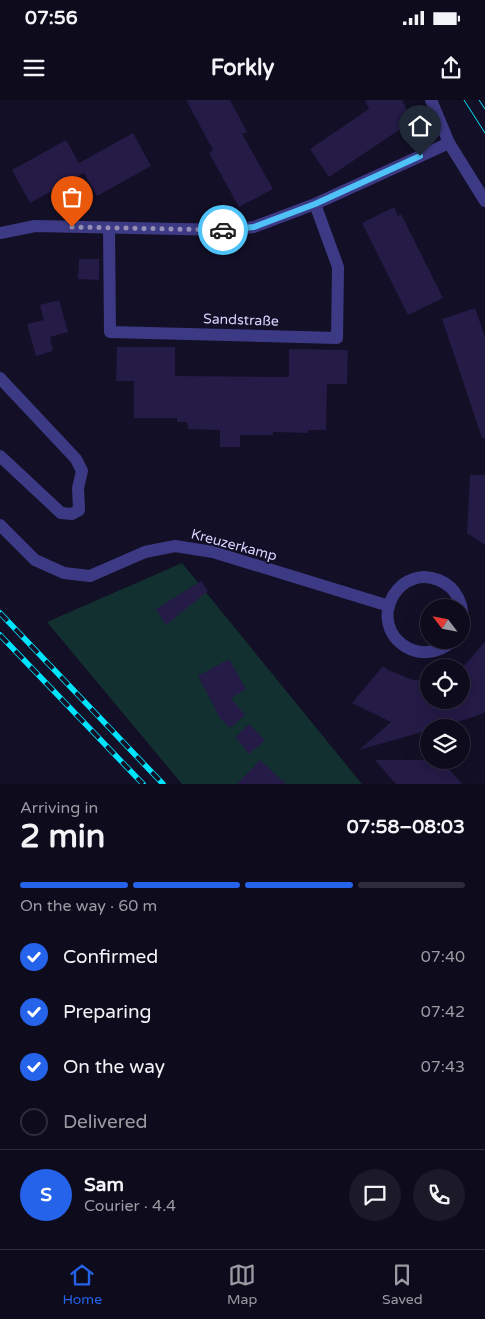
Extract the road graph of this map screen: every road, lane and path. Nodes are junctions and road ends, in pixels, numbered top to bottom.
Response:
1 (431, 100) edge
2 (449, 143) junction
3 (485, 201) edge
4 (315, 204) junction
5 (109, 228) junction
6 (0, 233) edge
7 (0, 378) edge
8 (0, 456) edge
9 (0, 525) edge
10 (460, 599) edge
11 (389, 606) junction
12 (442, 649) edge

1 - 2 street
2 - 3 street
2 - 4 street
4 - 5 street
4 - 5 street, Sandstraße
5 - 6 street
7 - 8 street
9 - 11 street, Kreuzerkamp
10 - 11 street
11 - 12 street

